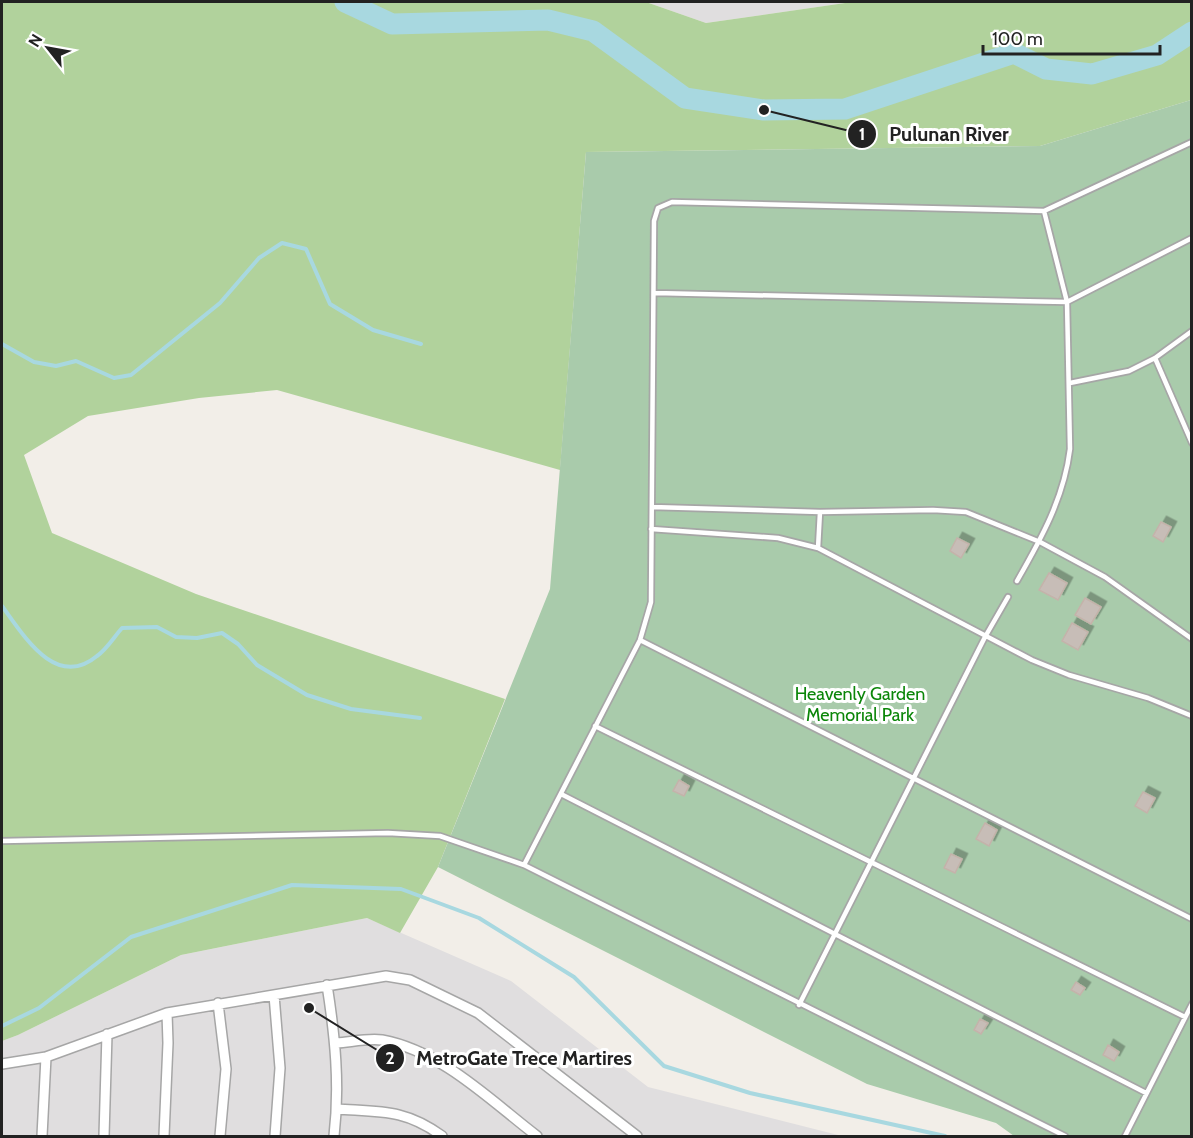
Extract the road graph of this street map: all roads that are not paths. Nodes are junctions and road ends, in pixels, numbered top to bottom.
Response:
1 (1191, 142) edge
2 (1044, 211) junction
3 (1191, 238) edge
4 (655, 293) junction
5 (1067, 302) junction
6 (1191, 331) edge
7 (1155, 358) junction
8 (1070, 383) junction
9 (1191, 443) edge
10 (652, 507) junction
11 (820, 512) junction
12 (651, 529) junction
13 (1040, 543) junction
14 (818, 548) junction
15 (1017, 580) dead end
16 (1008, 597) dead end
17 (985, 637) junction
18 (1191, 639) edge
19 (640, 640) junction
20 (1191, 716) edge
21 (596, 726) junction
22 (914, 777) junction
23 (561, 794) junction
24 (2, 841) edge
25 (871, 862) junction
26 (525, 865) junction
27 (1191, 919) edge
28 (836, 935) junction
29 (327, 985) junction
30 (274, 995) junction
31 (218, 1003) junction
32 (1191, 1004) edge
33 (799, 1005) junction
34 (167, 1013) junction
35 (1185, 1017) junction
36 (107, 1034) junction
37 (337, 1043) junction
38 (46, 1057) junction
39 (2, 1064) edge
40 (1146, 1094) junction
41 (337, 1109) junction
42 (42, 1137) edge
43 (104, 1137) edge
44 (164, 1137) edge
45 (220, 1137) edge
46 (275, 1137) edge
47 (334, 1137) edge
48 (442, 1137) edge
49 (537, 1137) edge
50 (637, 1137) edge
51 (1065, 1137) edge
52 (1125, 1137) edge

1 - 2 lane
2 - 4 lane
2 - 5 lane
3 - 5 lane
4 - 5 lane
4 - 10 lane
5 - 8 lane
6 - 7 lane
7 - 8 lane
7 - 9 lane
8 - 13 lane
10 - 11 lane
10 - 12 lane
11 - 13 lane
11 - 14 lane
12 - 14 lane
12 - 19 lane
13 - 15 lane
13 - 18 lane
14 - 17 lane
16 - 17 lane
17 - 20 lane
17 - 22 lane
19 - 21 lane
19 - 22 lane
21 - 23 lane
21 - 25 lane
22 - 25 lane
22 - 27 lane
23 - 26 lane
23 - 28 lane
24 - 26 lane
25 - 28 lane
25 - 35 lane
26 - 33 lane
28 - 33 lane
28 - 40 lane
29 - 30 street
29 - 37 street
29 - 50 street
30 - 31 street
30 - 46 street
31 - 34 street
31 - 45 street
32 - 35 lane
33 - 51 lane
34 - 36 street
34 - 44 street
35 - 40 lane
36 - 38 street
36 - 43 street
37 - 41 street
37 - 49 street
38 - 39 street
38 - 42 street
40 - 52 lane
41 - 47 street
41 - 48 street

